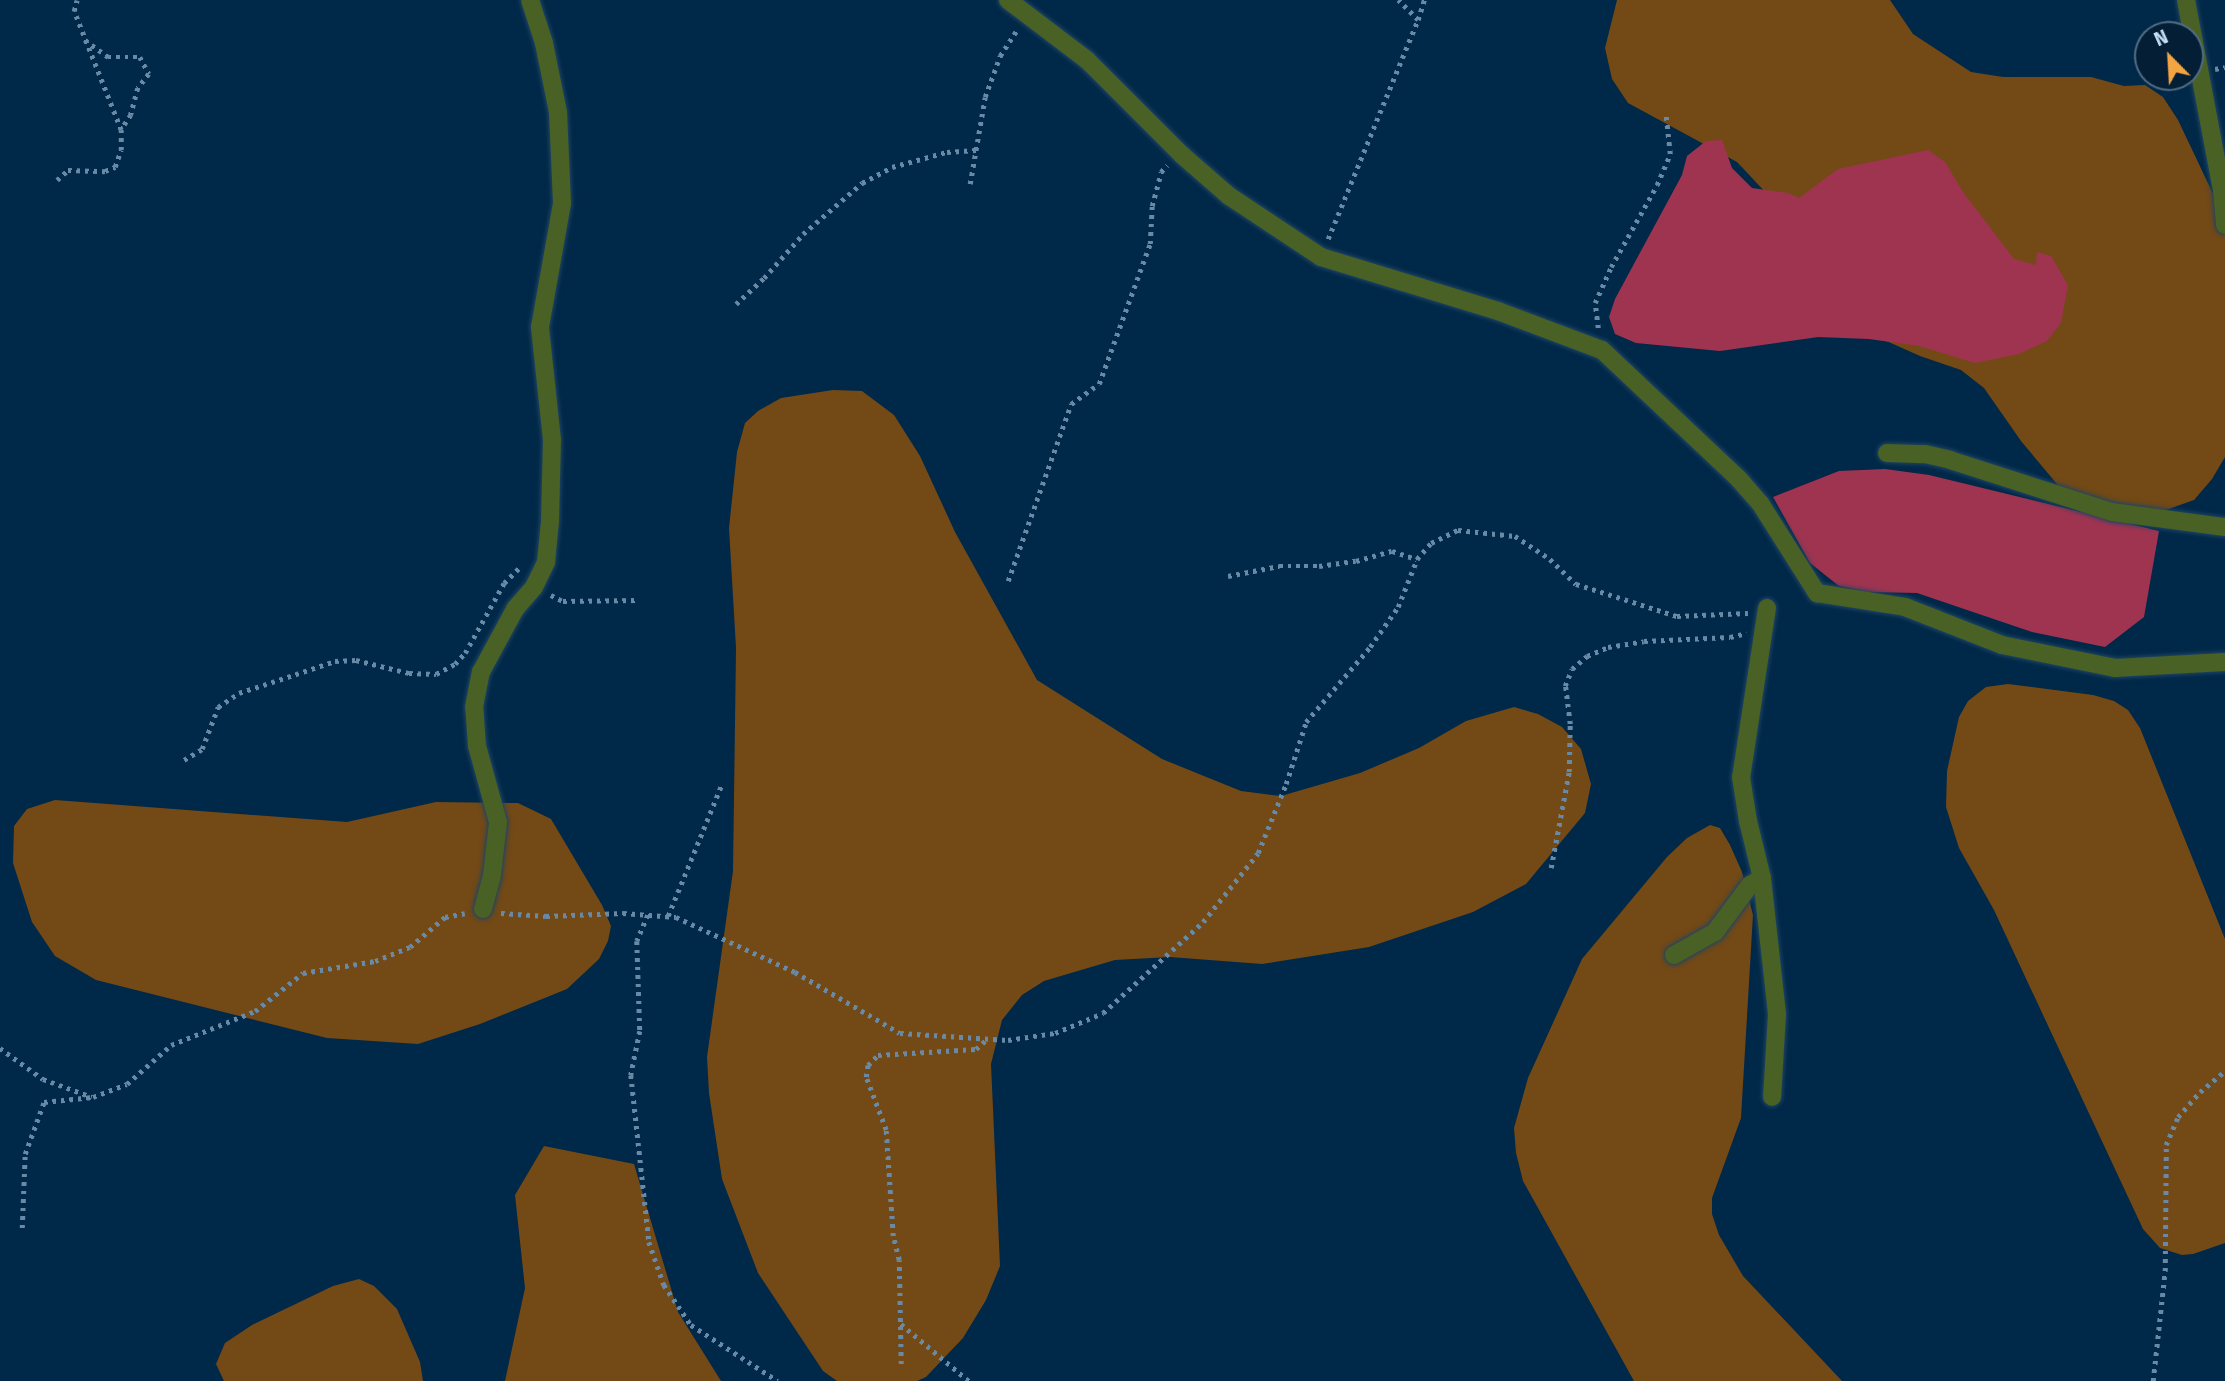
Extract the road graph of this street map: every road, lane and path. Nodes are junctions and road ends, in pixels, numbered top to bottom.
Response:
1 (77, 0) edge
2 (530, 0) edge
3 (1009, 0) edge
4 (1398, 0) edge
5 (1424, 0) edge
6 (2186, 0) edge
7 (1028, 15) junction
8 (1418, 20) junction
9 (85, 40) junction
10 (1666, 116) dead end
11 (121, 130) junction
12 (976, 150) junction
13 (1177, 150) junction
14 (57, 180) dead end
15 (970, 184) dead end
16 (2225, 225) edge
17 (1321, 257) junction
18 (736, 304) dead end
19 (1602, 350) junction
20 (1888, 453) dead end
21 (2225, 527) edge
22 (548, 543) junction
23 (1417, 559) junction
24 (1228, 576) dead end
25 (1008, 581) dead end
26 (534, 587) junction
27 (639, 600) dead end
28 (1767, 608) joint
29 (1765, 630) junction
30 (2225, 662) edge
31 (184, 760) dead end
32 (721, 786) dead end
33 (1552, 868) dead end
34 (1762, 878) junction
35 (483, 909) junction
36 (648, 915) junction
37 (668, 916) junction
38 (1674, 955) dead end
39 (988, 1039) junction
40 (0, 1048) edge
41 (2225, 1070) edge
42 (93, 1097) junction
43 (1772, 1097) dead end
44 (22, 1228) dead end
45 (900, 1323) junction
46 (901, 1364) dead end
47 (778, 1381) edge
48 (969, 1381) edge
49 (2153, 1381) edge

1 - 9 path
2 - 22 street
3 - 7 street
4 - 8 path
5 - 8 path
6 - 16 street
7 - 12 path
7 - 13 street
8 - 17 path
9 - 11 path
9 - 11 path
10 - 19 path
11 - 14 path
12 - 15 path
12 - 18 path
13 - 17 street
13 - 25 path
17 - 19 street
19 - 30 street
20 - 21 street
22 - 26 street
22 - 31 path
23 - 24 path
23 - 28 path
23 - 39 path
26 - 27 path
26 - 35 street
28 - 29 street
29 - 33 path
29 - 34 street
32 - 37 path
34 - 38 street
34 - 43 street
35 - 36 path
35 - 42 path
36 - 37 path
36 - 47 path
37 - 39 path
39 - 45 path
40 - 42 path
41 - 49 path
42 - 44 path
45 - 46 path
45 - 48 path

